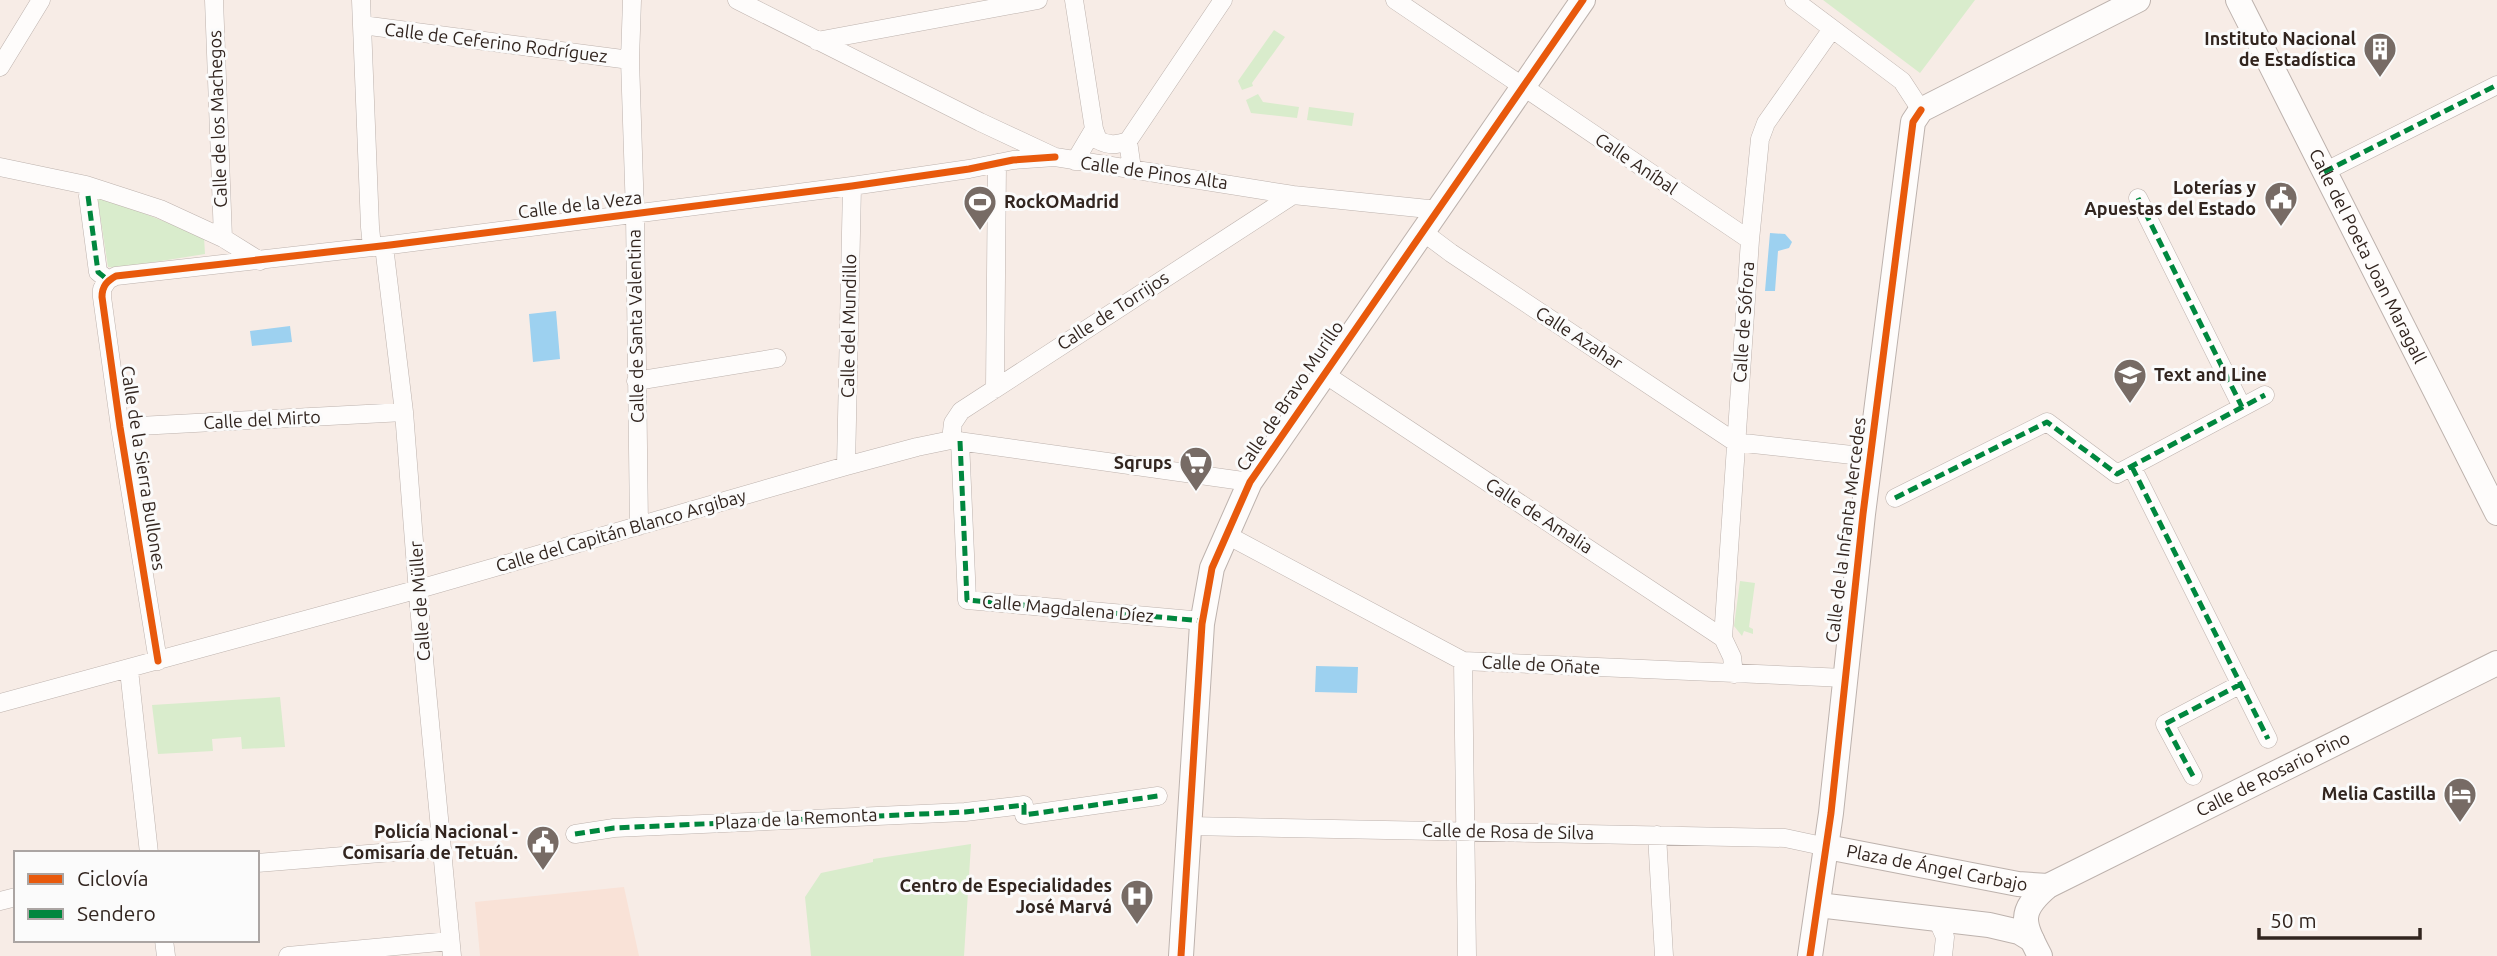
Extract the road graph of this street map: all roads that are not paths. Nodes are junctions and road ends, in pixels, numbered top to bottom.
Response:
1 (40, 0) edge
2 (214, 0) edge
3 (361, 0) edge
4 (632, 0) edge
5 (737, 0) edge
6 (1038, 0) edge
7 (1074, 0) edge
8 (1223, 0) edge
9 (1395, 0) edge
10 (1583, 0) edge
11 (1794, 0) edge
12 (2138, 0) edge
13 (2238, 0) edge
14 (362, 25) junction
15 (1832, 29) junction
16 (817, 41) junction
17 (630, 60) junction
18 (2, 61) edge
19 (2497, 85) edge
20 (1523, 86) junction
21 (1922, 110) junction
22 (1094, 129) junction
23 (1128, 141) junction
24 (1055, 157) junction
25 (1075, 161) junction
26 (997, 163) junction
27 (0, 167) edge
28 (1132, 169) junction
29 (2324, 172) junction
30 (852, 186) junction
31 (1293, 195) junction
32 (88, 196) dead end
33 (2138, 198) dead end
34 (1437, 210) junction
35 (635, 214) junction
36 (1423, 232) junction
37 (223, 238) junction
38 (1750, 240) junction
39 (378, 246) junction
40 (260, 261) junction
41 (108, 280) junction
42 (777, 358) dead end
43 (1324, 373) junction
44 (636, 381) junction
45 (995, 388) junction
46 (2265, 395) dead end
47 (2242, 407) junction
48 (404, 412) junction
49 (120, 427) junction
50 (956, 441) junction
51 (1735, 442) junction
52 (1870, 457) junction
53 (846, 466) junction
54 (2132, 467) junction
55 (1250, 482) junction
56 (1895, 498) dead end
57 (2497, 513) edge
58 (639, 526) junction
59 (1227, 535) junction
60 (419, 589) junction
61 (1203, 621) junction
62 (1723, 638) junction
63 (158, 661) junction
64 (1463, 661) junction
65 (2497, 663) edge
66 (129, 670) junction
67 (1734, 674) junction
68 (1845, 678) junction
69 (2241, 684) junction
70 (0, 703) edge
71 (2268, 739) dead end
72 (2193, 776) dead end
73 (1155, 797) dead end
74 (1189, 826) junction
75 (1464, 831) junction
76 (575, 834) dead end
77 (1657, 835) junction
78 (1827, 847) junction
79 (442, 848) junction
80 (149, 851) edge
81 (259, 863) edge
82 (2048, 886) junction
83 (1818, 905) junction
84 (1937, 919) junction
85 (451, 948) edge
86 (2036, 948) edge
87 (288, 956) edge
88 (1181, 956) edge
89 (1467, 956) edge
90 (1664, 956) edge
91 (1810, 956) edge
92 (1943, 956) edge

1 - 18 street
2 - 37 street, Calle de los Machegos
3 - 14 street, Calle de Müller
4 - 17 street, Calle de Santa Valentina
5 - 16 street, Calle de Pinos Alta
6 - 16 street
7 - 22 street
8 - 23 street
9 - 20 street, Calle Aníbal
10 - 20 street, Calle de Bravo Murillo
11 - 15 street
12 - 21 street
13 - 29 street, Calle del Poeta Joan Maragall
14 - 17 street, Calle de Ceferino Rodríguez
14 - 39 street, Calle de Müller
15 - 21 street
15 - 38 street, Calle de Sófora
16 - 24 street, Calle de Pinos Alta
17 - 35 street, Calle de Santa Valentina
19 - 29 street
20 - 34 street, Calle de Bravo Murillo
20 - 38 street, Calle Aníbal
21 - 52 street, Calle de la Infanta Mercedes
22 - 23 street
22 - 25 street
23 - 28 street
24 - 25 street, Calle de Pinos Alta
24 - 26 street, Calle de la Veza
25 - 28 street, Calle de Pinos Alta
26 - 30 street, Calle de la Veza
26 - 45 street
27 - 37 street
28 - 31 street, Calle de Pinos Alta
29 - 57 street, Calle del Poeta Joan Maragall
30 - 35 street, Calle de la Veza
30 - 53 street, Calle del Mundillo
31 - 34 street, Calle de Pinos Alta
31 - 45 street, Calle de Torrijos
32 - 41 street, Calle de la Sierra Bullones
33 - 47 street
34 - 36 street, Calle de Bravo Murillo
35 - 39 street, Calle de la Veza
35 - 44 street, Calle de Santa Valentina
36 - 43 street, Calle de Bravo Murillo
36 - 51 street, Calle Azahar
37 - 40 street
38 - 51 street, Calle de Sófora
39 - 40 street, Calle de la Veza
39 - 48 street, Calle de Müller
40 - 41 street, Calle de la Veza
41 - 49 street, Calle de la Sierra Bullones
42 - 44 street
43 - 55 street, Calle de Bravo Murillo
43 - 62 street, Calle de Amalia
44 - 58 street, Calle de Santa Valentina
45 - 50 street, Calle de Torrijos
46 - 47 street
47 - 54 street
48 - 49 street, Calle del Mirto
48 - 60 street, Calle de Müller
49 - 63 street, Calle de la Sierra Bullones
50 - 53 street, Calle del Capitán Blanco Argibay
50 - 55 street, Calle del Capitán Blanco Argibay
50 - 61 street, Calle Magdalena Díez
51 - 52 street
51 - 62 street, Calle de Sófora
52 - 68 street, Calle de la Infanta Mercedes
53 - 58 street, Calle del Capitán Blanco Argibay
54 - 56 street
54 - 69 street
55 - 59 street, Calle de Bravo Murillo
58 - 60 street, Calle del Capitán Blanco Argibay
59 - 61 street, Calle de Bravo Murillo
59 - 64 street, Calle de Oñate
60 - 63 street, Calle del Capitán Blanco Argibay
60 - 79 street, Calle de Müller
61 - 74 street, Calle de Bravo Murillo
62 - 67 street
63 - 66 street, Calle del Capitán Blanco Argibay
64 - 67 street, Calle de Oñate
64 - 75 street
65 - 82 street, Calle de Rosario Pino
66 - 70 street, Calle del Capitán Blanco Argibay
66 - 80 street
67 - 68 street, Calle de Oñate
68 - 78 street, Calle de la Infanta Mercedes
69 - 71 street
69 - 72 street
73 - 76 street, Plaza de la Remonta
74 - 75 street, Calle de Rosa de Silva
74 - 88 street, Calle de Bravo Murillo
75 - 77 street, Calle de Rosa de Silva
75 - 89 street
77 - 78 street, Calle de Rosa de Silva
77 - 90 street
78 - 82 street, Plaza de Ángel Carbajo
78 - 83 street, Calle de la Infanta Mercedes
79 - 81 street
79 - 85 street, Calle de Müller
82 - 86 street
83 - 84 street
83 - 91 street, Calle de la Infanta Mercedes
84 - 86 street
84 - 92 street
85 - 87 street

